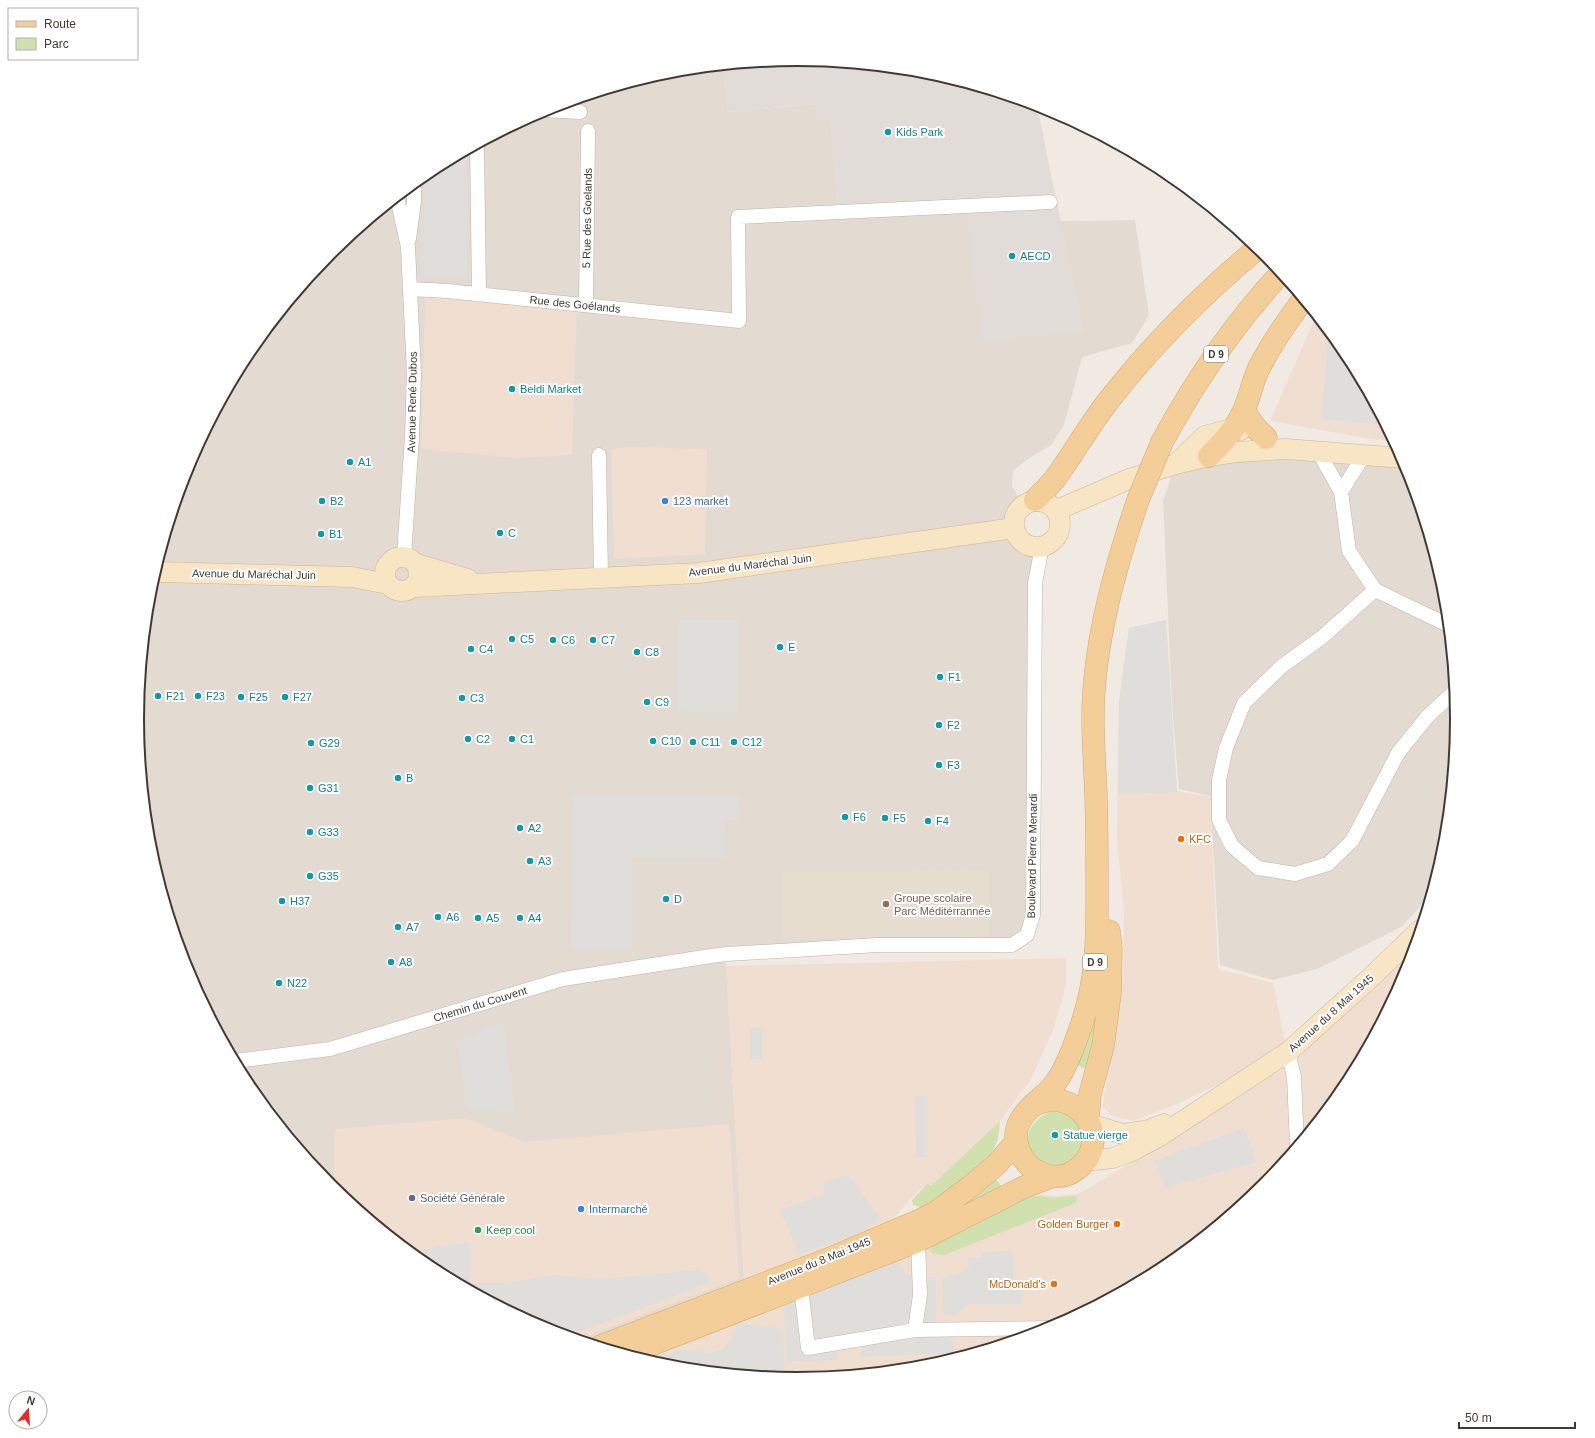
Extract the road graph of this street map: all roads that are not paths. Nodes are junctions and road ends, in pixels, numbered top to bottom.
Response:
1 (561, 111) edge
2 (580, 112) dead end
3 (588, 131) dead end
4 (477, 150) edge
5 (414, 191) edge
6 (1050, 202) dead end
7 (398, 203) edge
8 (408, 247) junction
9 (1253, 252) edge
10 (1278, 277) edge
11 (411, 289) junction
12 (479, 294) junction
13 (1301, 303) edge
14 (586, 305) junction
15 (1239, 419) junction
16 (1266, 438) joint
17 (1286, 449) junction
18 (1318, 451) junction
19 (599, 455) dead end
20 (1364, 455) junction
21 (1209, 456) junction
22 (1396, 457) edge
23 (1176, 464) junction
24 (1341, 492) junction
25 (1035, 500) junction
26 (1056, 510) junction
27 (1014, 528) junction
28 (1042, 547) junction
29 (403, 561) junction
30 (162, 572) edge
31 (352, 577) junction
32 (601, 578) junction
33 (388, 584) junction
34 (484, 584) junction
35 (414, 587) junction
36 (1376, 590) junction
37 (1443, 623) edge
38 (1449, 696) edge
39 (1096, 799) junction
40 (1413, 937) edge
41 (727, 954) joint
42 (1288, 1052) junction
43 (241, 1060) edge
44 (1234, 1086) junction
45 (1031, 1107) junction
46 (1089, 1122) junction
47 (1297, 1140) edge
48 (1016, 1142) junction
49 (1086, 1160) junction
50 (1050, 1176) junction
51 (918, 1241) junction
52 (802, 1287) junction
53 (1030, 1328) edge
54 (915, 1330) junction
55 (607, 1343) edge
56 (634, 1351) edge

1 - 2 street
3 - 14 street, 5 Rue des Goelands
4 - 12 street
5 - 8 street, Avenue René Dubos
6 - 14 street, Rue des Goélands
7 - 8 street, Avenue René Dubos
8 - 11 street, Avenue René Dubos
9 - 25 main road
10 - 39 main road, D 9, bridge
11 - 12 street, Rue des Goélands
11 - 29 street, Avenue René Dubos
12 - 14 street, Rue des Goélands
13 - 15 main road
15 - 16 main road
15 - 21 main road
15 - 23 main road
16 - 17 main road
17 - 18 main road
17 - 21 main road
18 - 20 main road
18 - 24 street
19 - 32 street
20 - 22 main road
20 - 24 street
21 - 23 main road
23 - 26 main road
24 - 36 street
25 - 26 main road
25 - 27 main road
26 - 28 main road
27 - 28 main road
27 - 32 main road, Avenue du Maréchal Juin
28 - 41 street, Boulevard Pierre Menardi
29 - 31 main road, Avenue du Maréchal Juin
29 - 33 main road
29 - 34 main road, Avenue du Maréchal Juin
29 - 35 main road
30 - 31 main road, Avenue du Maréchal Juin
31 - 33 main road, Avenue du Maréchal Juin
32 - 34 main road, Avenue du Maréchal Juin
33 - 35 main road
34 - 35 main road, Avenue du Maréchal Juin
36 - 37 street
36 - 38 street
39 - 45 main road, D 9
39 - 46 main road, D 9
40 - 42 main road, Avenue du 8 Mai 1945
41 - 43 street, Chemin du Couvent
42 - 44 main road, Avenue du 8 Mai 1945
42 - 47 street
44 - 46 main road
44 - 49 main road
45 - 46 main road
45 - 48 main road
46 - 49 main road
48 - 50 main road
48 - 55 main road, Avenue du 8 Mai 1945
49 - 50 main road
50 - 51 main road, Avenue du 8 Mai 1945
51 - 52 main road, Avenue du 8 Mai 1945
51 - 54 street
52 - 54 street
52 - 56 main road, Avenue du 8 Mai 1945
53 - 54 street

